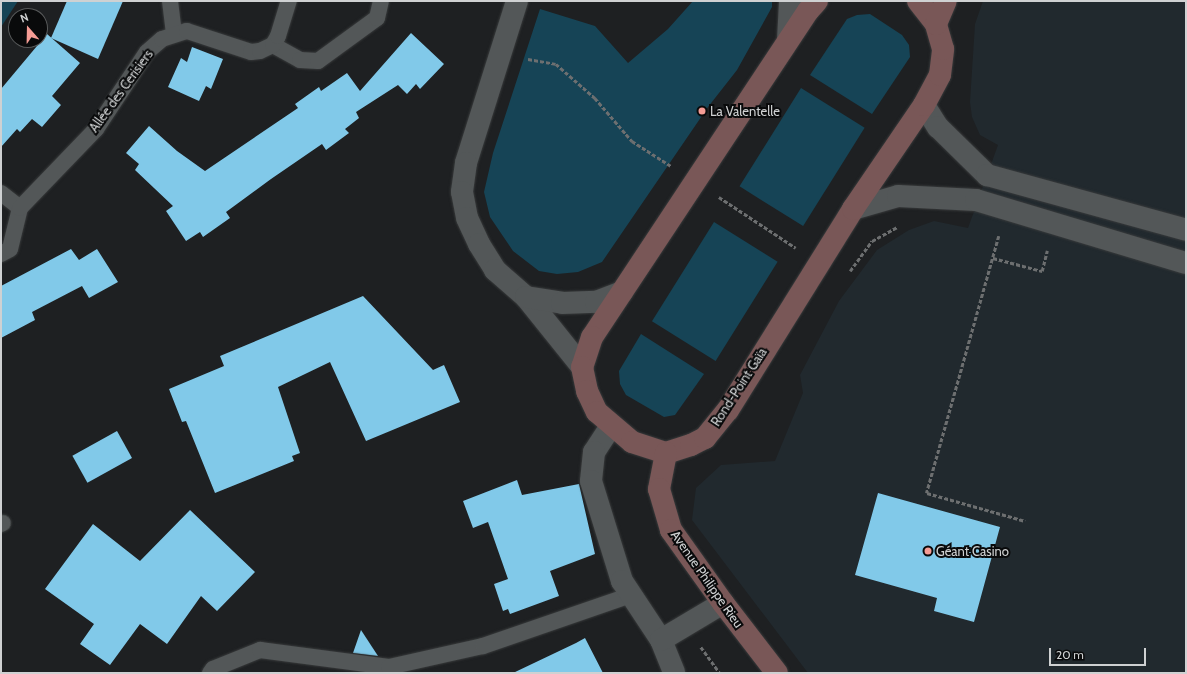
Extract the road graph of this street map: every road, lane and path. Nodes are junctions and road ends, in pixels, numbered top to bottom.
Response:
1 (170, 1) edge
2 (289, 1) edge
3 (380, 1) edge
4 (517, 1) edge
5 (790, 1) edge
6 (817, 1) edge
7 (918, 1) edge
8 (946, 1) edge
9 (936, 24) junction
10 (174, 33) junction
11 (788, 40) junction
12 (273, 45) junction
13 (501, 54) junction
14 (924, 105) junction
15 (676, 169) dead end
16 (1, 193) edge
17 (716, 195) dead end
18 (20, 208) junction
19 (853, 209) junction
20 (900, 226) dead end
21 (1186, 230) edge
22 (993, 231) dead end
23 (1000, 234) junction
24 (1007, 236) dead end
25 (790, 245) dead end
26 (1048, 247) dead end
27 (1, 254) edge
28 (993, 258) junction
29 (1186, 264) edge
30 (849, 273) dead end
31 (622, 292) junction
32 (526, 297) junction
33 (582, 367) junction
34 (611, 426) junction
35 (666, 452) junction
36 (1025, 521) dead end
37 (631, 595) junction
38 (723, 603) junction
39 (661, 640) junction
40 (210, 673) edge
41 (674, 673) edge
42 (777, 673) edge

1 - 10 lane
2 - 12 lane
3 - 12 lane
4 - 13 street
5 - 11 street
6 - 11 street
7 - 9 street, Rond-Point Gaïa
8 - 9 street
9 - 14 street, Rond-Point Gaïa
10 - 12 lane
10 - 18 lane, Allée des Cerisiers
11 - 31 street
13 - 15 path
13 - 32 street
14 - 19 street, Rond-Point Gaïa
14 - 21 street
16 - 18 lane
17 - 25 path
18 - 27 lane
19 - 29 street
19 - 35 street, Rond-Point Gaïa
20 - 30 path
22 - 23 path
23 - 24 path
23 - 28 path
26 - 28 path
28 - 36 path
31 - 32 street
31 - 33 street
32 - 33 street
33 - 34 street
34 - 35 street
34 - 37 street
35 - 38 street, Avenue Philippe Rieu
37 - 39 street
37 - 40 lane
38 - 39 street
38 - 42 street, Avenue Philippe Rieu
39 - 41 street

